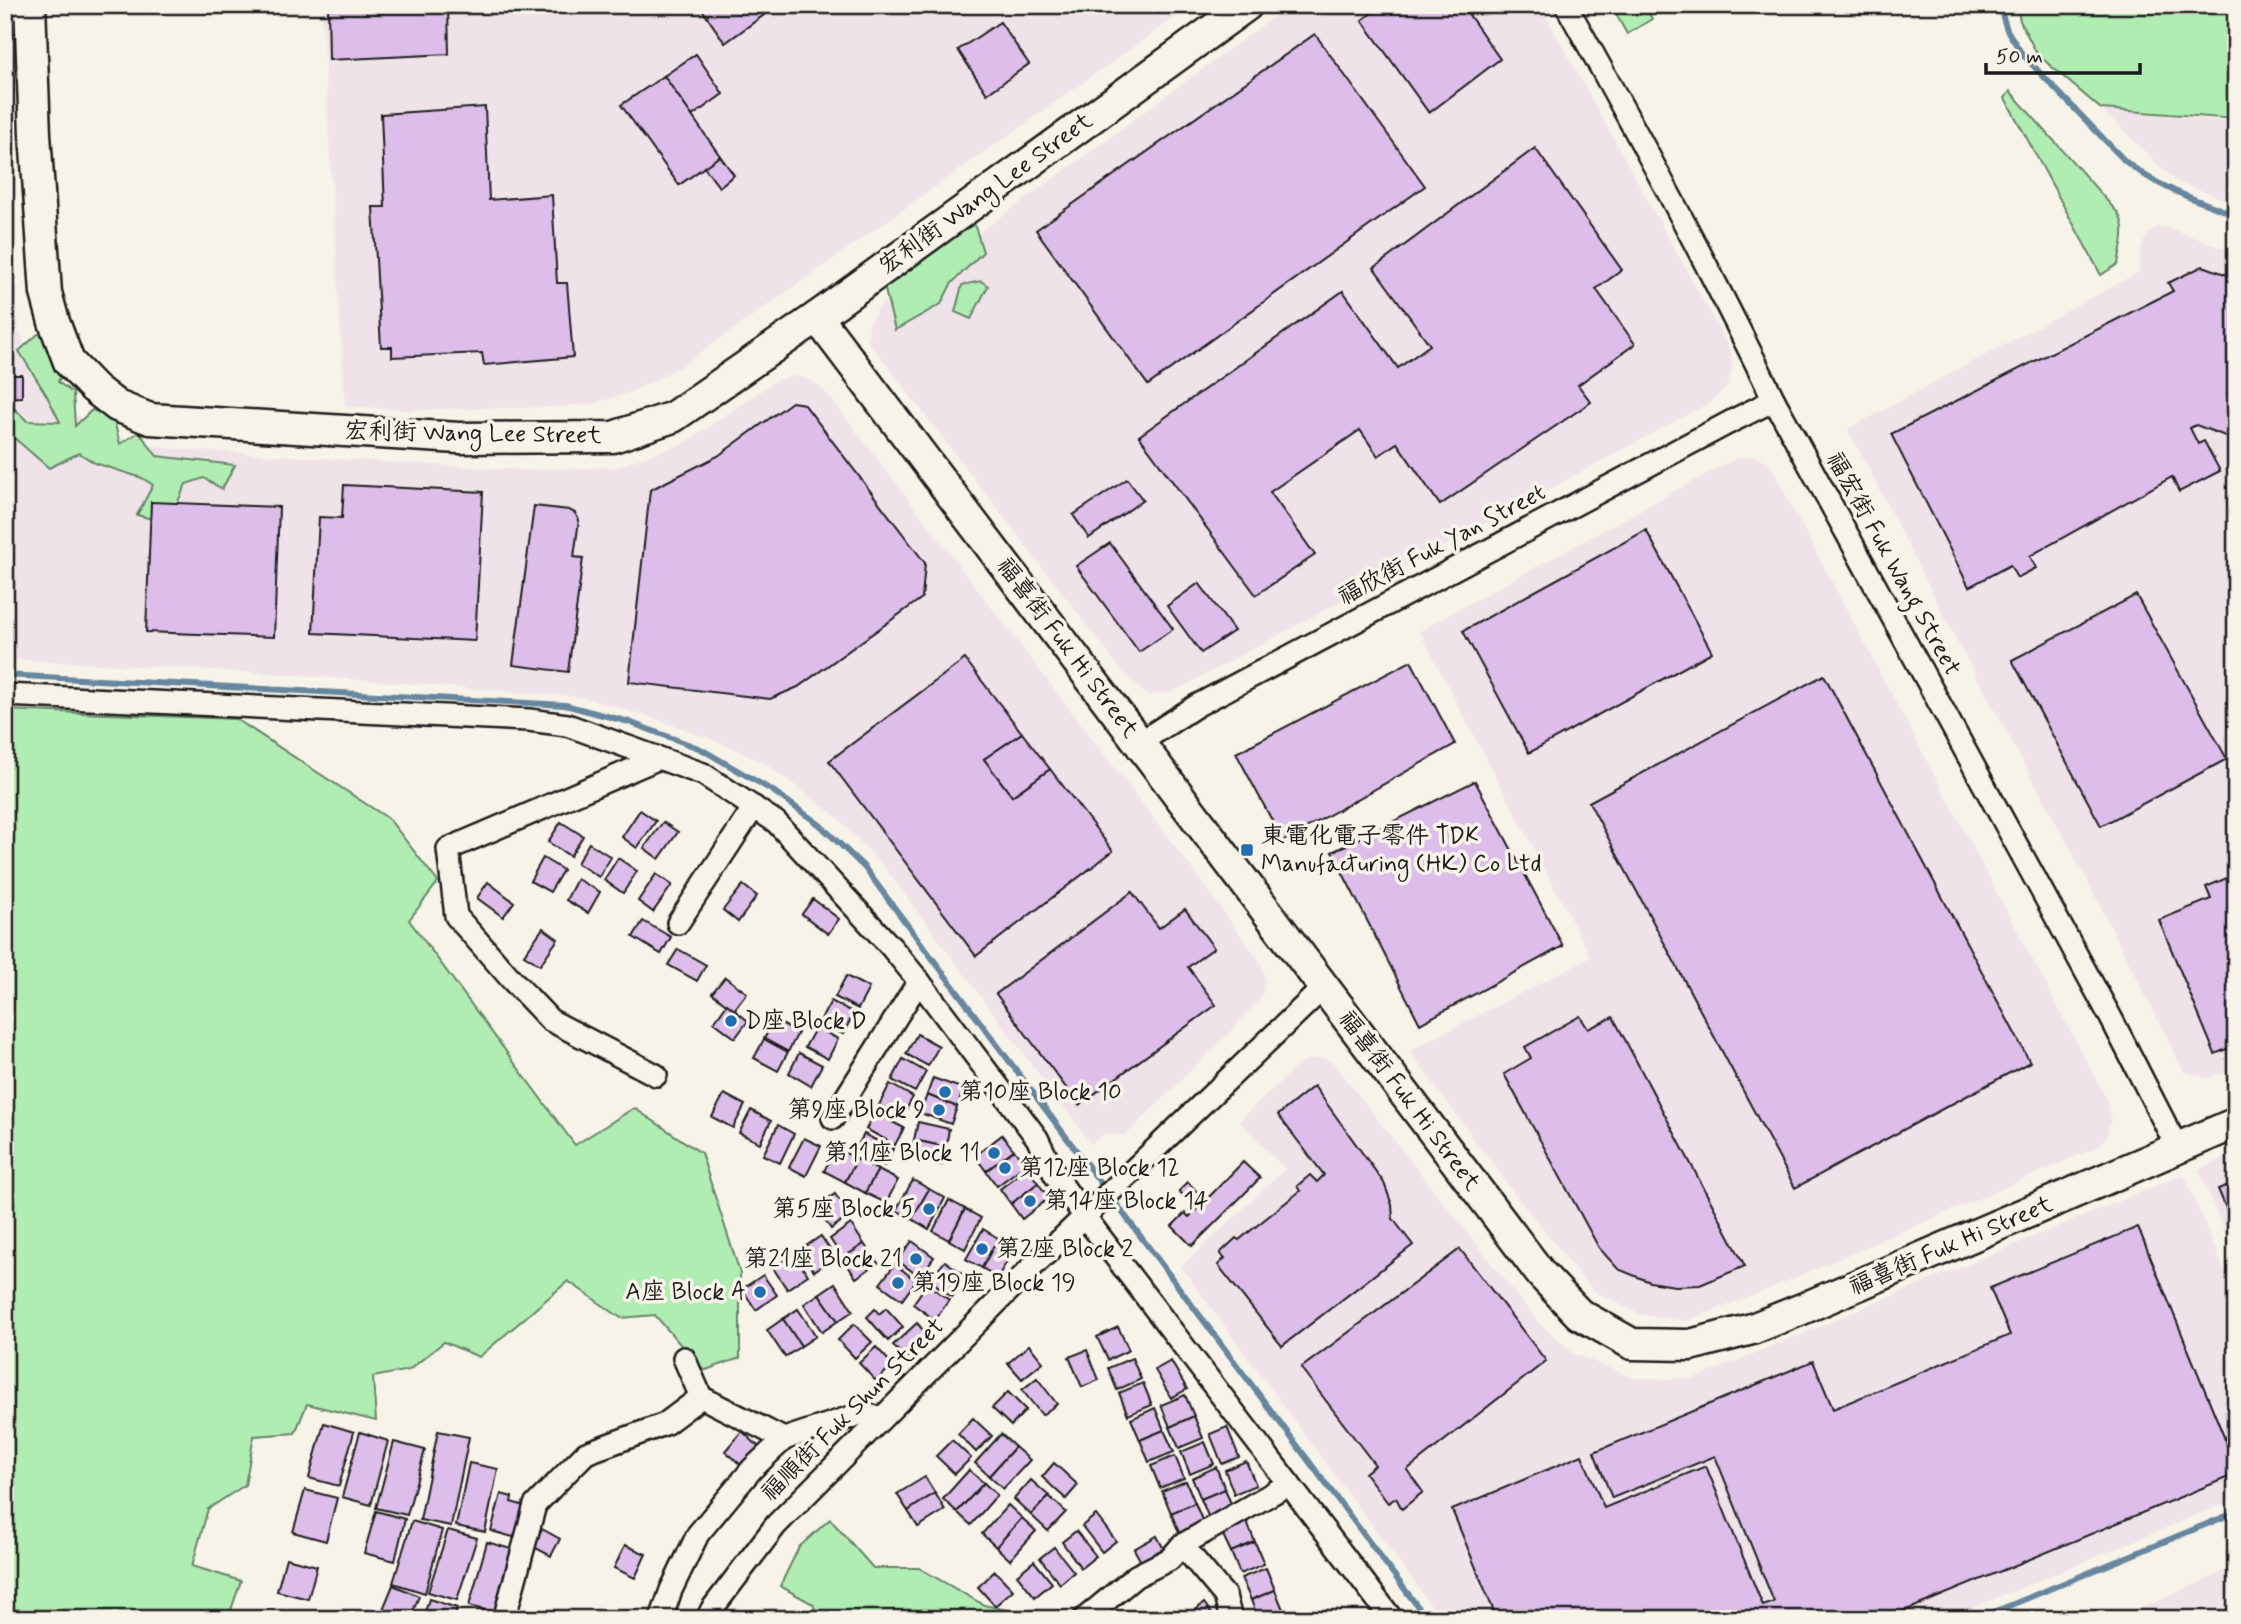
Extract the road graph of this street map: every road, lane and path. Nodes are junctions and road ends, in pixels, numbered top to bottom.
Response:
1 (30, 5) edge
2 (1247, 5) edge
3 (1566, 5) edge
4 (817, 317) junction
5 (1774, 400) junction
6 (5, 695) edge
7 (1139, 743) junction
8 (659, 758) junction
9 (754, 807) junction
10 (678, 923) dead end
11 (919, 981) junction
12 (1323, 988) junction
13 (656, 1075) dead end
14 (833, 1118) dead end
15 (2236, 1123) edge
16 (2177, 1147) junction
17 (1090, 1212) junction
18 (684, 1358) dead end
19 (701, 1397) junction
20 (881, 1419) junction
21 (784, 1439) junction
22 (1289, 1484) junction
23 (1182, 1545) junction
24 (505, 1616) dead end
25 (661, 1619) edge
26 (707, 1619) edge
27 (1084, 1619) edge
28 (1231, 1619) edge
29 (1392, 1619) edge

1 - 4 street, 宏利街 Wang Lee Street
2 - 4 street, 宏利街 Wang Lee Street
3 - 5 street, 福宏街 Fuk Wang Street
4 - 7 street, 福喜街 Fuk Hi Street
5 - 7 street, 福欣街 Fuk Yan Street
5 - 16 street, 福宏街 Fuk Wang Street
6 - 8 street
7 - 12 street, 福喜街 Fuk Hi Street
8 - 9 street
8 - 13 street
9 - 10 street
9 - 11 street
11 - 14 street
11 - 17 street
12 - 16 street, 福喜街 Fuk Hi Street
12 - 17 street, 福順街 Fuk Shun Street
15 - 16 street, 福喜街 Fuk Hi Street
17 - 20 street, 福順街 Fuk Shun Street
17 - 22 street
18 - 19 street
19 - 21 street
19 - 24 street
20 - 21 street
20 - 26 street, 福順街 Fuk Shun Street
21 - 25 street
22 - 23 street
22 - 29 street
23 - 27 street
23 - 28 street

